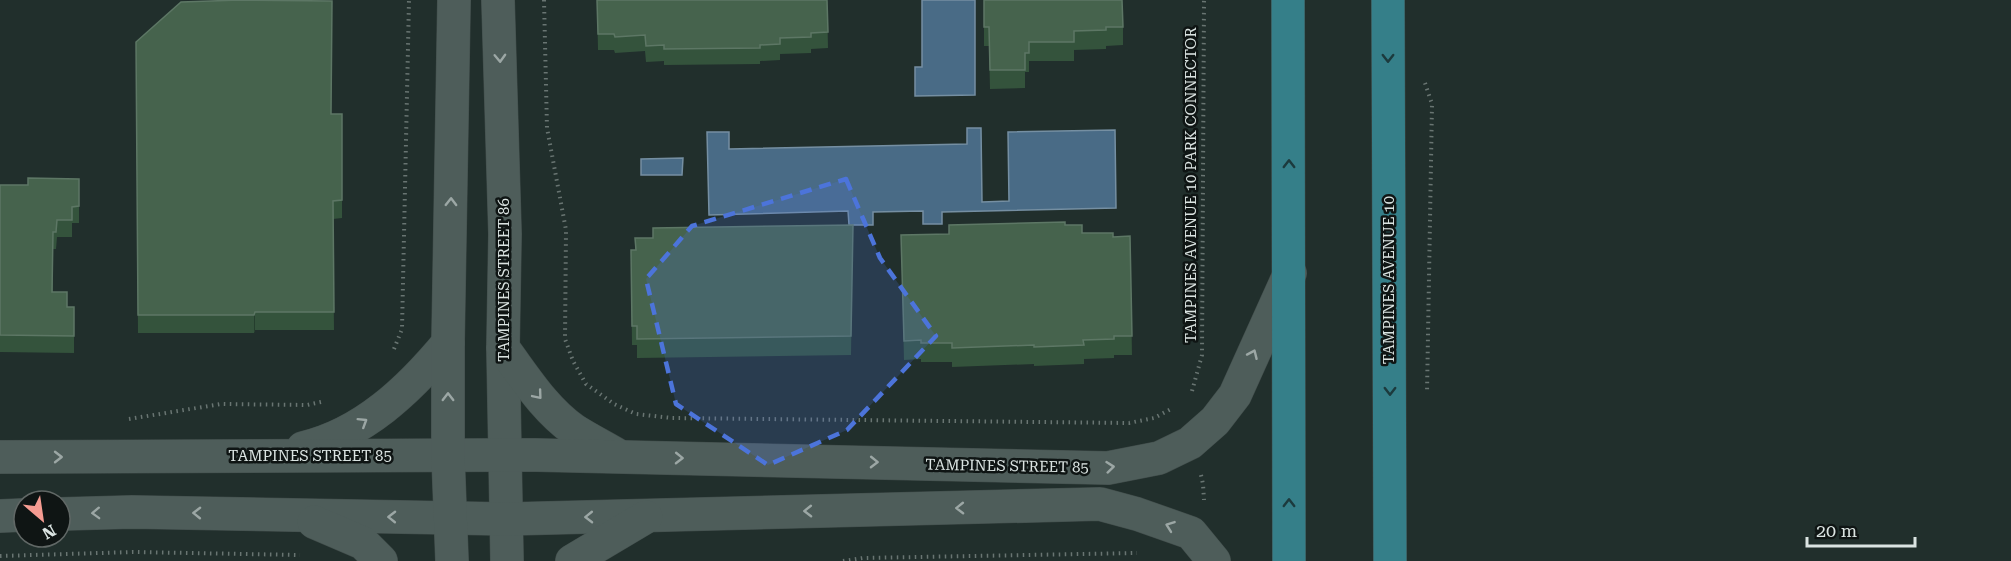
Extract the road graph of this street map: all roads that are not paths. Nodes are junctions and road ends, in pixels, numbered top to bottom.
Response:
1 (454, 0) edge
2 (498, 0) edge
3 (1288, 0) edge
4 (1388, 0) edge
5 (1290, 273) junction
6 (448, 344) junction
7 (503, 348) junction
8 (269, 456) junction
9 (448, 456) junction
10 (506, 456) junction
11 (0, 457) edge
12 (620, 457) junction
13 (72, 514) edge
14 (298, 515) junction
15 (648, 516) junction
16 (450, 518) junction
17 (507, 519) junction
18 (381, 561) edge
19 (452, 561) edge
20 (507, 561) edge
21 (572, 561) edge
22 (1214, 561) edge
23 (1289, 561) edge
24 (1390, 561) edge

6 -> 1 street
2 -> 7 street, TAMPINES STREET 86
5 -> 3 main road
4 -> 24 main road, TAMPINES AVENUE 10
12 -> 5 street, TAMPINES STREET 85
23 -> 5 main road
8 -> 6 street
9 -> 6 street
7 - 10 street, TAMPINES STREET 86
7 -> 12 street, TAMPINES STREET 85
8 - 9 street, TAMPINES STREET 85
11 -> 8 street, TAMPINES STREET 85
9 - 10 street, TAMPINES STREET 85
9 - 16 street
10 - 12 street, TAMPINES STREET 85
10 - 17 street, TAMPINES STREET 86
14 -> 13 street
16 -> 14 street
14 - 18 street
15 -> 17 street
15 - 21 street
22 -> 15 street
16 - 17 street
16 - 19 street
17 - 20 street, TAMPINES STREET 86

